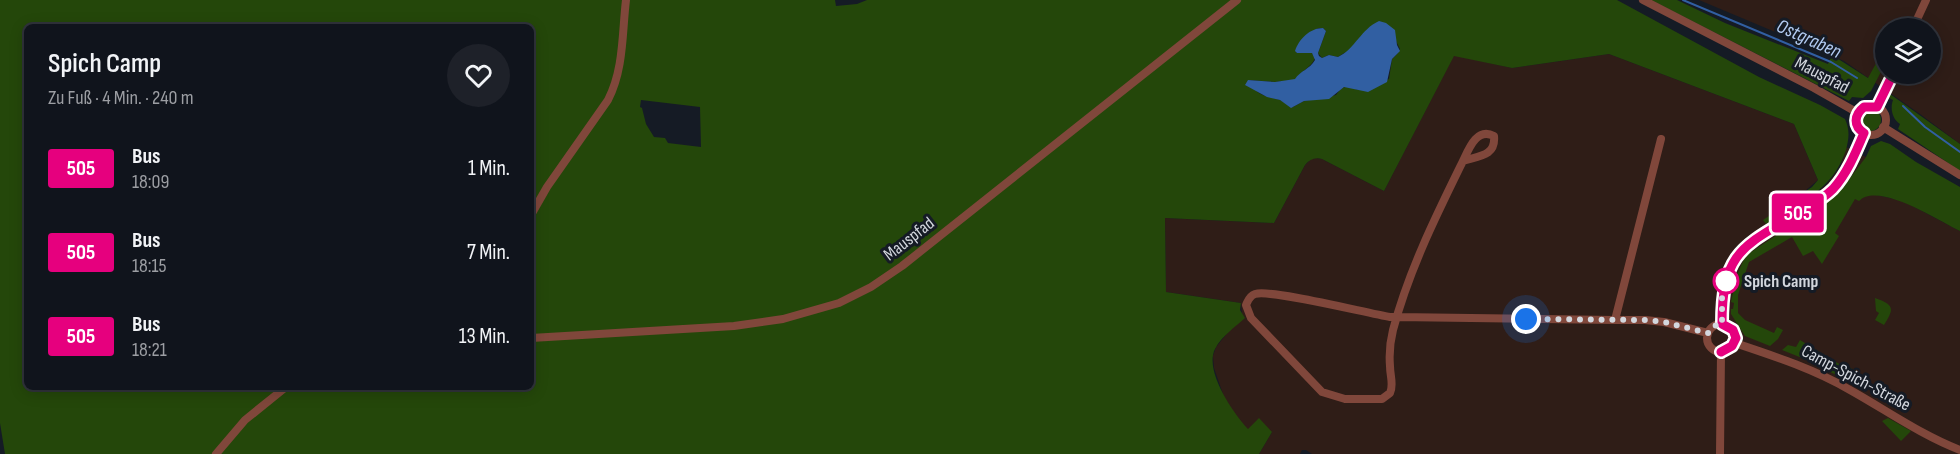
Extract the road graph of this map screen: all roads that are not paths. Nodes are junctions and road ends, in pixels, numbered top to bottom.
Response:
1 (626, 0) edge
2 (1238, 0) edge
3 (1643, 0) edge
4 (1926, 0) edge
5 (1918, 18) edge
6 (1888, 84) edge
7 (1877, 107) junction
8 (1858, 113) junction
9 (1883, 127) junction
10 (1864, 133) junction
11 (1661, 139) dead end
12 (1463, 161) dead end
13 (1960, 175) edge
14 (534, 210) edge
15 (1397, 317) junction
16 (1615, 320) junction
17 (1722, 324) junction
18 (1708, 333) junction
19 (534, 338) edge
20 (1734, 343) junction
21 (1721, 352) junction
22 (282, 390) edge
23 (1960, 450) edge
24 (216, 454) edge
25 (1720, 454) edge

1 - 14 street
2 - 19 street, Mauspfad
3 - 8 street, Mauspfad
4 - 5 street
6 - 7 street
7 - 8 street
7 - 9 street
8 - 10 street
9 - 10 street
9 - 13 street
10 - 17 street
11 - 16 street
12 - 15 street
15 - 15 street
15 - 16 street
16 - 18 street
17 - 18 street
17 - 20 street
18 - 21 street
20 - 21 street
20 - 23 street, Camp-Spich-Straße
21 - 25 street
22 - 24 street

